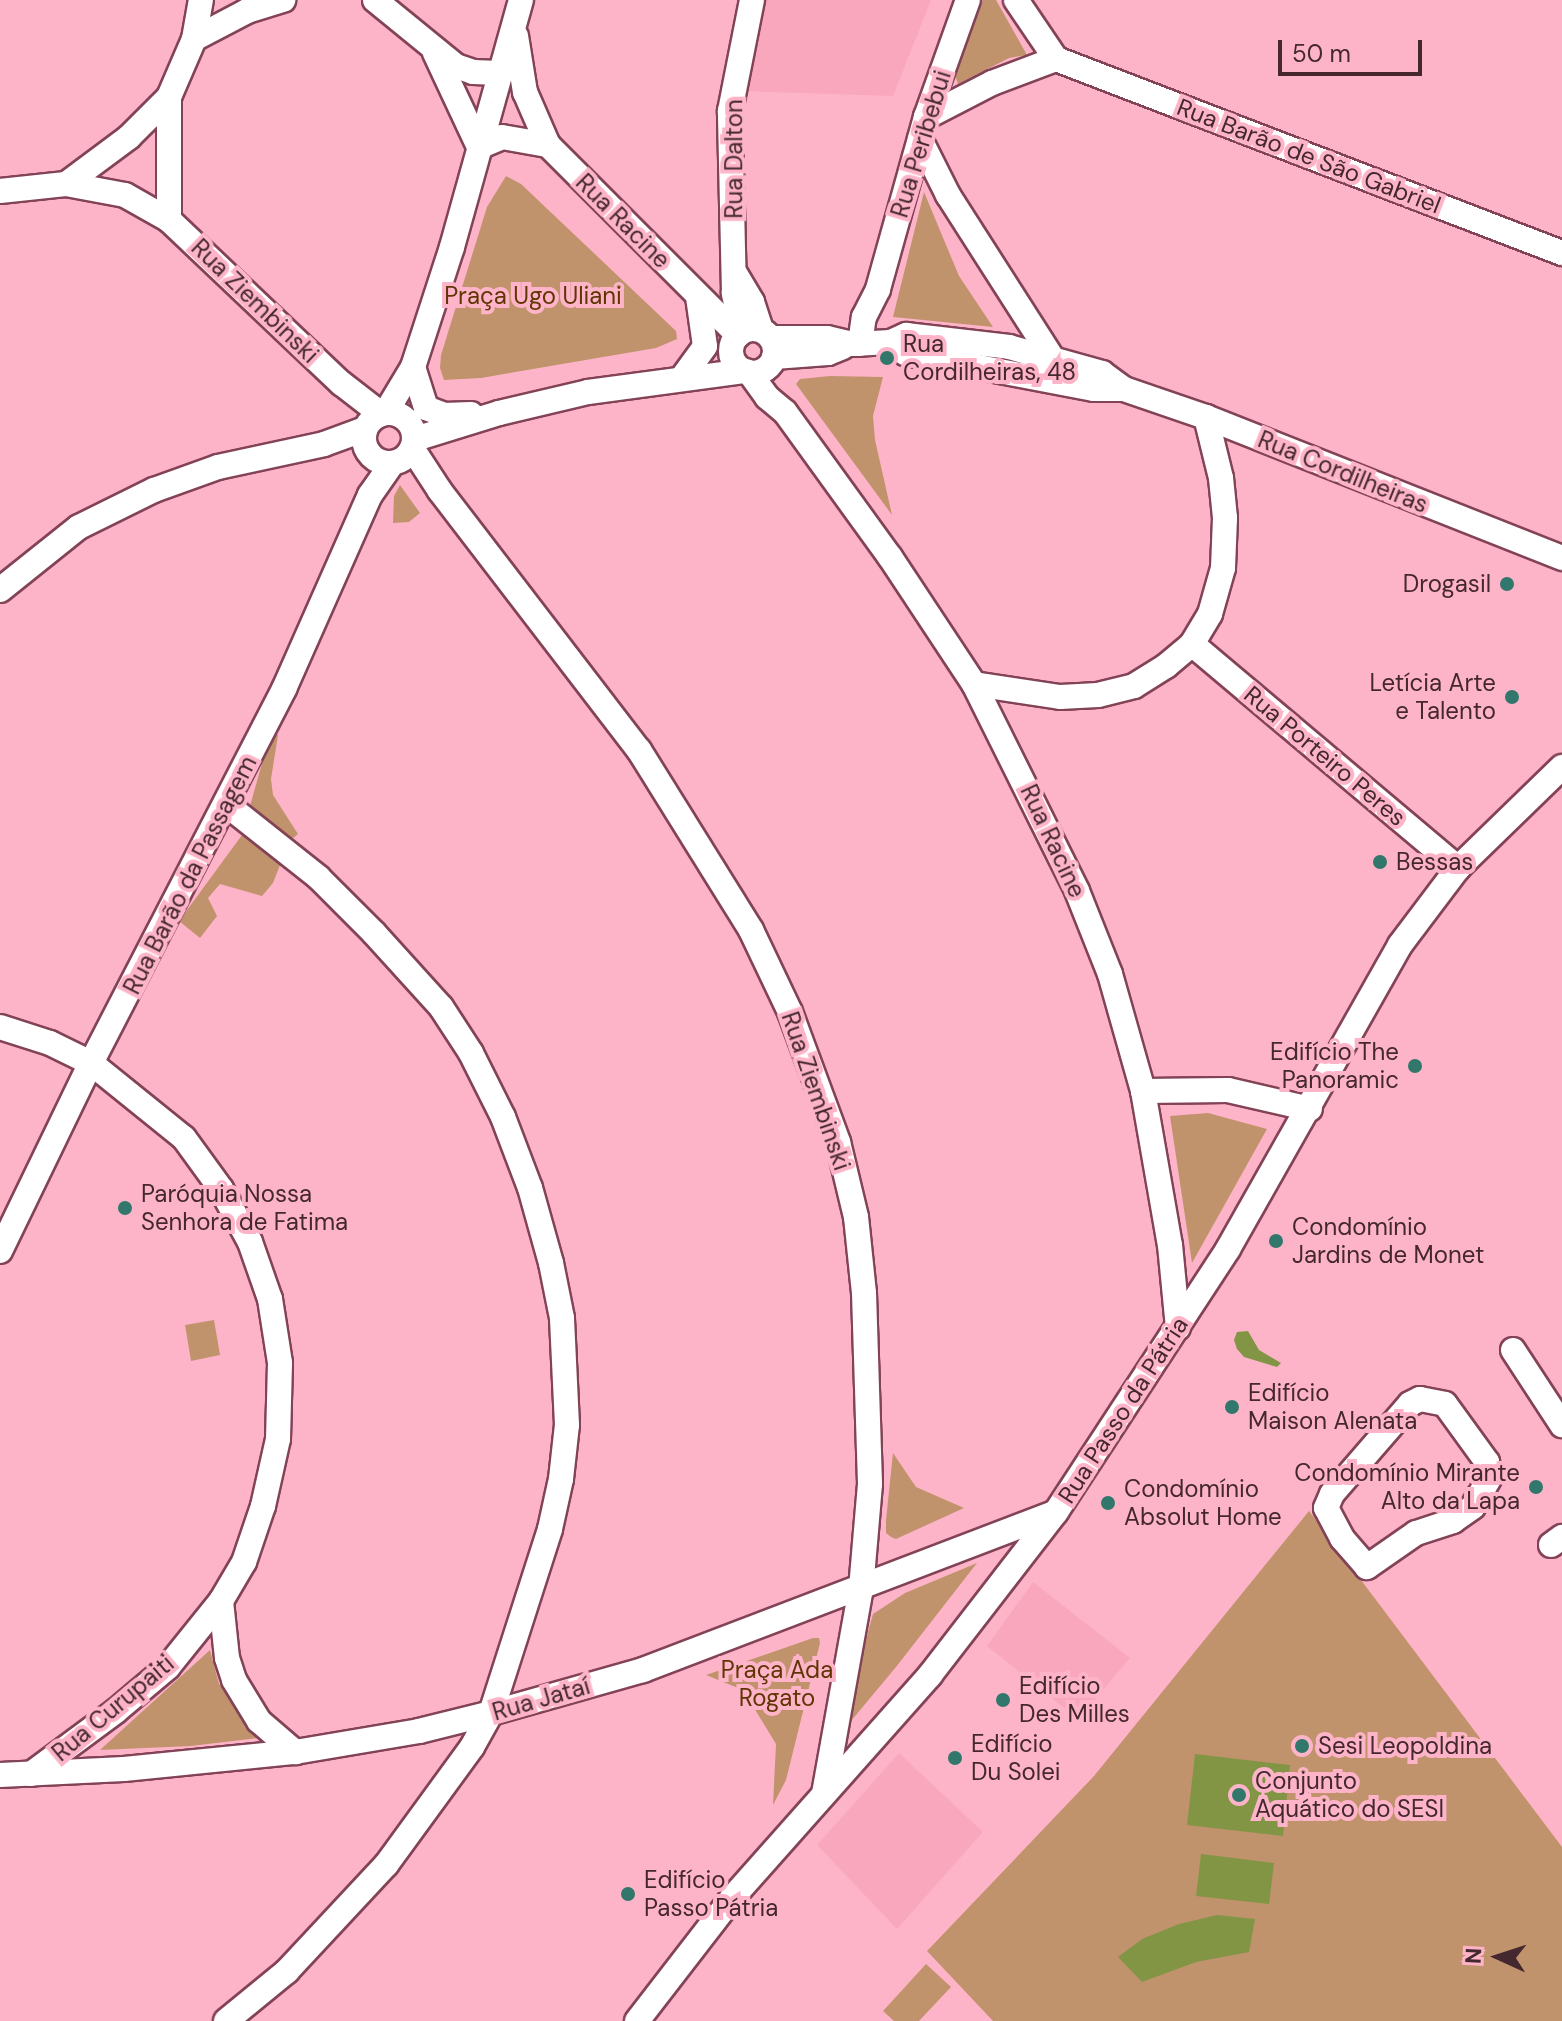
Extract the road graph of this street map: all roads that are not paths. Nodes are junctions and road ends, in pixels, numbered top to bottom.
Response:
1 (201, 0) edge
2 (283, 0) edge
3 (375, 0) edge
4 (521, 0) edge
5 (752, 0) edge
6 (968, 0) edge
7 (1016, 0) edge
8 (515, 29) junction
9 (194, 39) junction
10 (432, 48) junction
11 (1056, 59) junction
12 (499, 73) junction
13 (169, 97) junction
14 (923, 128) junction
15 (548, 145) junction
16 (479, 147) junction
17 (66, 184) junction
18 (0, 191) edge
19 (169, 220) junction
20 (1562, 253) edge
21 (698, 297) junction
22 (1023, 315) junction
23 (872, 343) junction
24 (1009, 347) junction
25 (756, 350) junction
26 (1053, 359) junction
27 (413, 367) junction
28 (682, 378) junction
29 (1124, 389) junction
30 (499, 413) junction
31 (1206, 417) junction
32 (386, 440) junction
33 (1559, 564) edge
34 (0, 590) edge
35 (1192, 644) junction
36 (974, 684) junction
37 (1562, 767) edge
38 (227, 805) junction
39 (1458, 868) junction
40 (0, 1027) edge
41 (91, 1063) junction
42 (1143, 1091) junction
43 (1310, 1109) junction
44 (0, 1251) edge
45 (1178, 1328) junction
46 (1513, 1350) dead end
47 (1562, 1425) edge
48 (1056, 1512) junction
49 (1453, 1521) joint
50 (861, 1588) junction
51 (221, 1601) junction
52 (491, 1713) junction
53 (295, 1752) junction
54 (31, 1774) junction
55 (0, 1775) edge
56 (824, 1793) junction
57 (226, 2021) edge
58 (637, 2021) edge

1 - 9 street
2 - 9 street
3 - 10 street
4 - 8 street, Rua Barão da Passagem
5 - 25 street, Rua Dalton
6 - 14 street, Rua Peribebui
7 - 11 street
8 - 12 street, Rua Barão da Passagem
8 - 15 street, Rua Racine
9 - 13 street
10 - 12 street
10 - 16 street
11 - 14 street
11 - 20 street, Rua Barão de São Gabriel
12 - 16 street, Rua Barão da Passagem
13 - 17 street
13 - 19 street
14 - 22 street
14 - 23 street, Rua Peribebui
15 - 16 street
15 - 21 street, Rua Racine
16 - 27 street, Rua Barão da Passagem
17 - 18 street
17 - 19 street, Rua Ziembinski
19 - 32 street, Rua Ziembinski
21 - 25 street, Rua Racine
21 - 28 street
22 - 24 street
22 - 26 street
23 - 24 street, Rua Cordilheiras
23 - 25 street, Rua Cordilheiras
23 - 29 street, Rua Cordilheiras
24 - 26 street, Rua Cordilheiras
25 - 28 street, Rua Cordilheiras
25 - 36 street, Rua Racine
26 - 29 street, Rua Cordilheiras
27 - 30 street
27 - 32 street, Rua Barão da Passagem
28 - 30 street, Rua Cordilheiras
29 - 31 street, Rua Cordilheiras
30 - 32 street
31 - 33 street, Rua Cordilheiras
31 - 35 street
32 - 34 street
32 - 38 street, Rua Barão da Passagem
32 - 50 street, Rua Ziembinski
35 - 36 street
35 - 39 street, Rua Porteiro Peres
36 - 42 street, Rua Racine
37 - 39 street, Rua Passo da Pátria
38 - 41 street, Rua Barão da Passagem
38 - 52 street
39 - 43 street, Rua Passo da Pátria
40 - 41 street, Rua Curupaiti
41 - 44 street, Rua Barão da Passagem
41 - 51 street, Rua Curupaiti
42 - 43 street
42 - 45 street, Rua Racine
43 - 45 street, Rua Passo da Pátria
45 - 48 street, Rua Passo da Pátria
46 - 47 street
48 - 50 street, Rua Jataí
48 - 56 street, Rua Passo da Pátria
49 - 49 street
50 - 52 street, Rua Jataí
50 - 56 street, Rua Ziembinski
51 - 53 street
51 - 54 street, Rua Curupaiti
52 - 53 street, Rua Jataí
52 - 57 street
53 - 54 street, Rua Jataí
54 - 55 street, Rua Jataí
56 - 58 street, Rua Passo da Pátria

